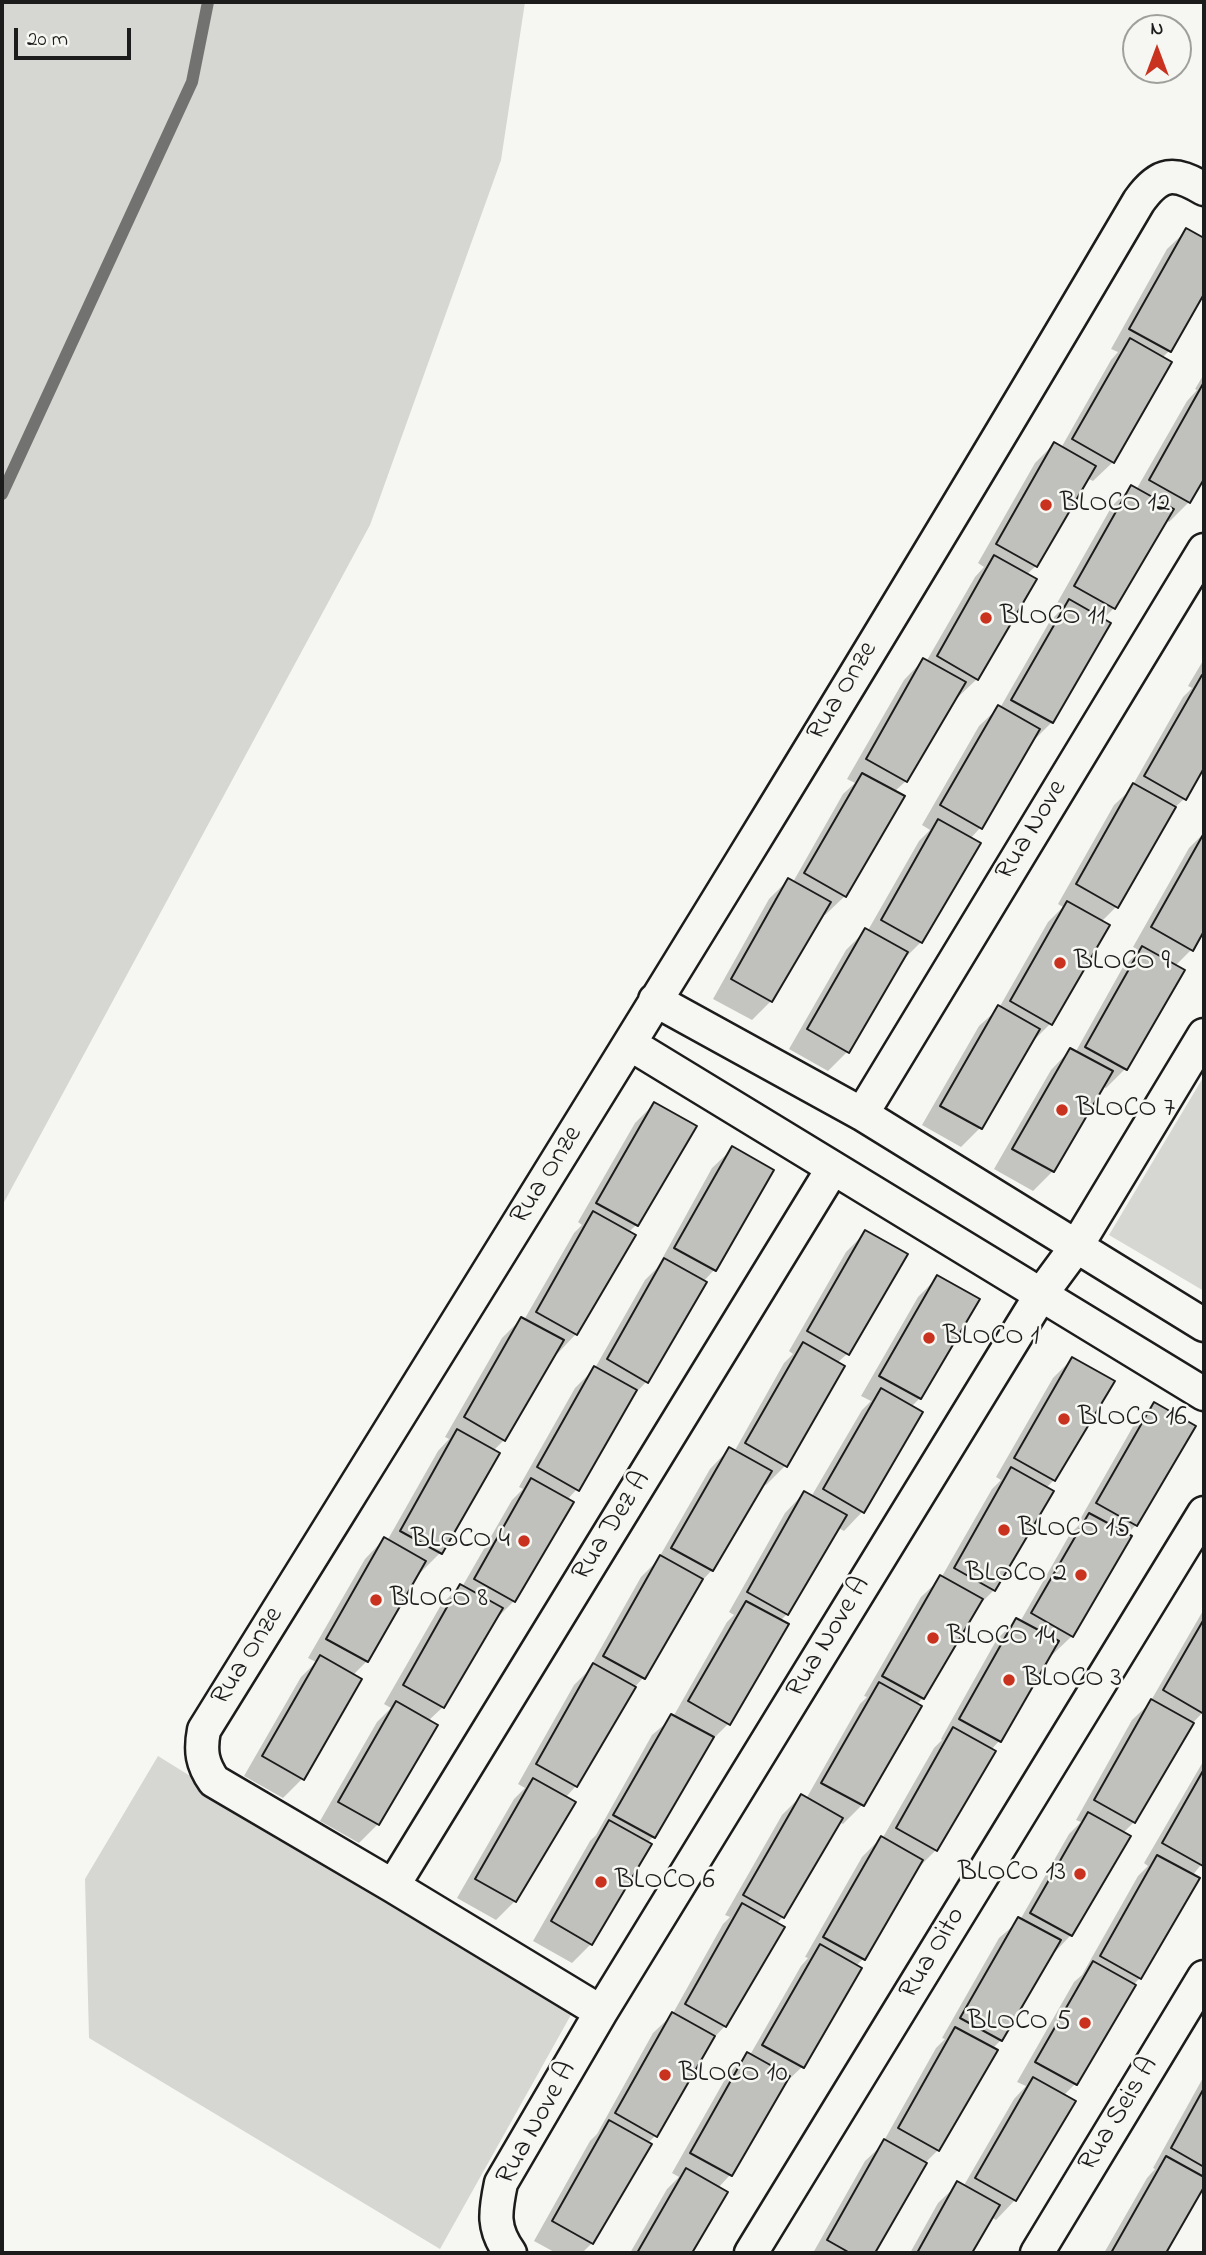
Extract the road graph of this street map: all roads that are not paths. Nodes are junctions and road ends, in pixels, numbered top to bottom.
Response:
1 (1204, 190) edge
2 (1204, 550) edge
3 (655, 1000) junction
4 (1204, 1035) edge
5 (630, 1044) junction
6 (862, 1114) junction
7 (833, 1168) junction
8 (1076, 1247) junction
9 (1042, 1293) junction
10 (1204, 1325) edge
11 (1204, 1394) edge
12 (1204, 1513) edge
13 (393, 1886) junction
14 (1204, 1977) edge
15 (601, 2012) junction
16 (510, 2253) edge
17 (751, 2253) edge
18 (1037, 2253) edge

1 - 3 street, Rua Onze
2 - 6 street, Rua Nove
3 - 5 street, Rua Onze
3 - 6 street
4 - 8 street, Rua Nove A
5 - 7 street
5 - 13 street, Rua Onze
6 - 8 street
7 - 9 street
7 - 13 street, Rua Dez A
8 - 9 street, Rua Nove A
8 - 10 street
9 - 11 street
9 - 15 street, Rua Nove A
12 - 17 street, Rua Oito
13 - 15 street, Rua Onze
14 - 18 street, Rua Seis A
15 - 16 street, Rua Nove A

